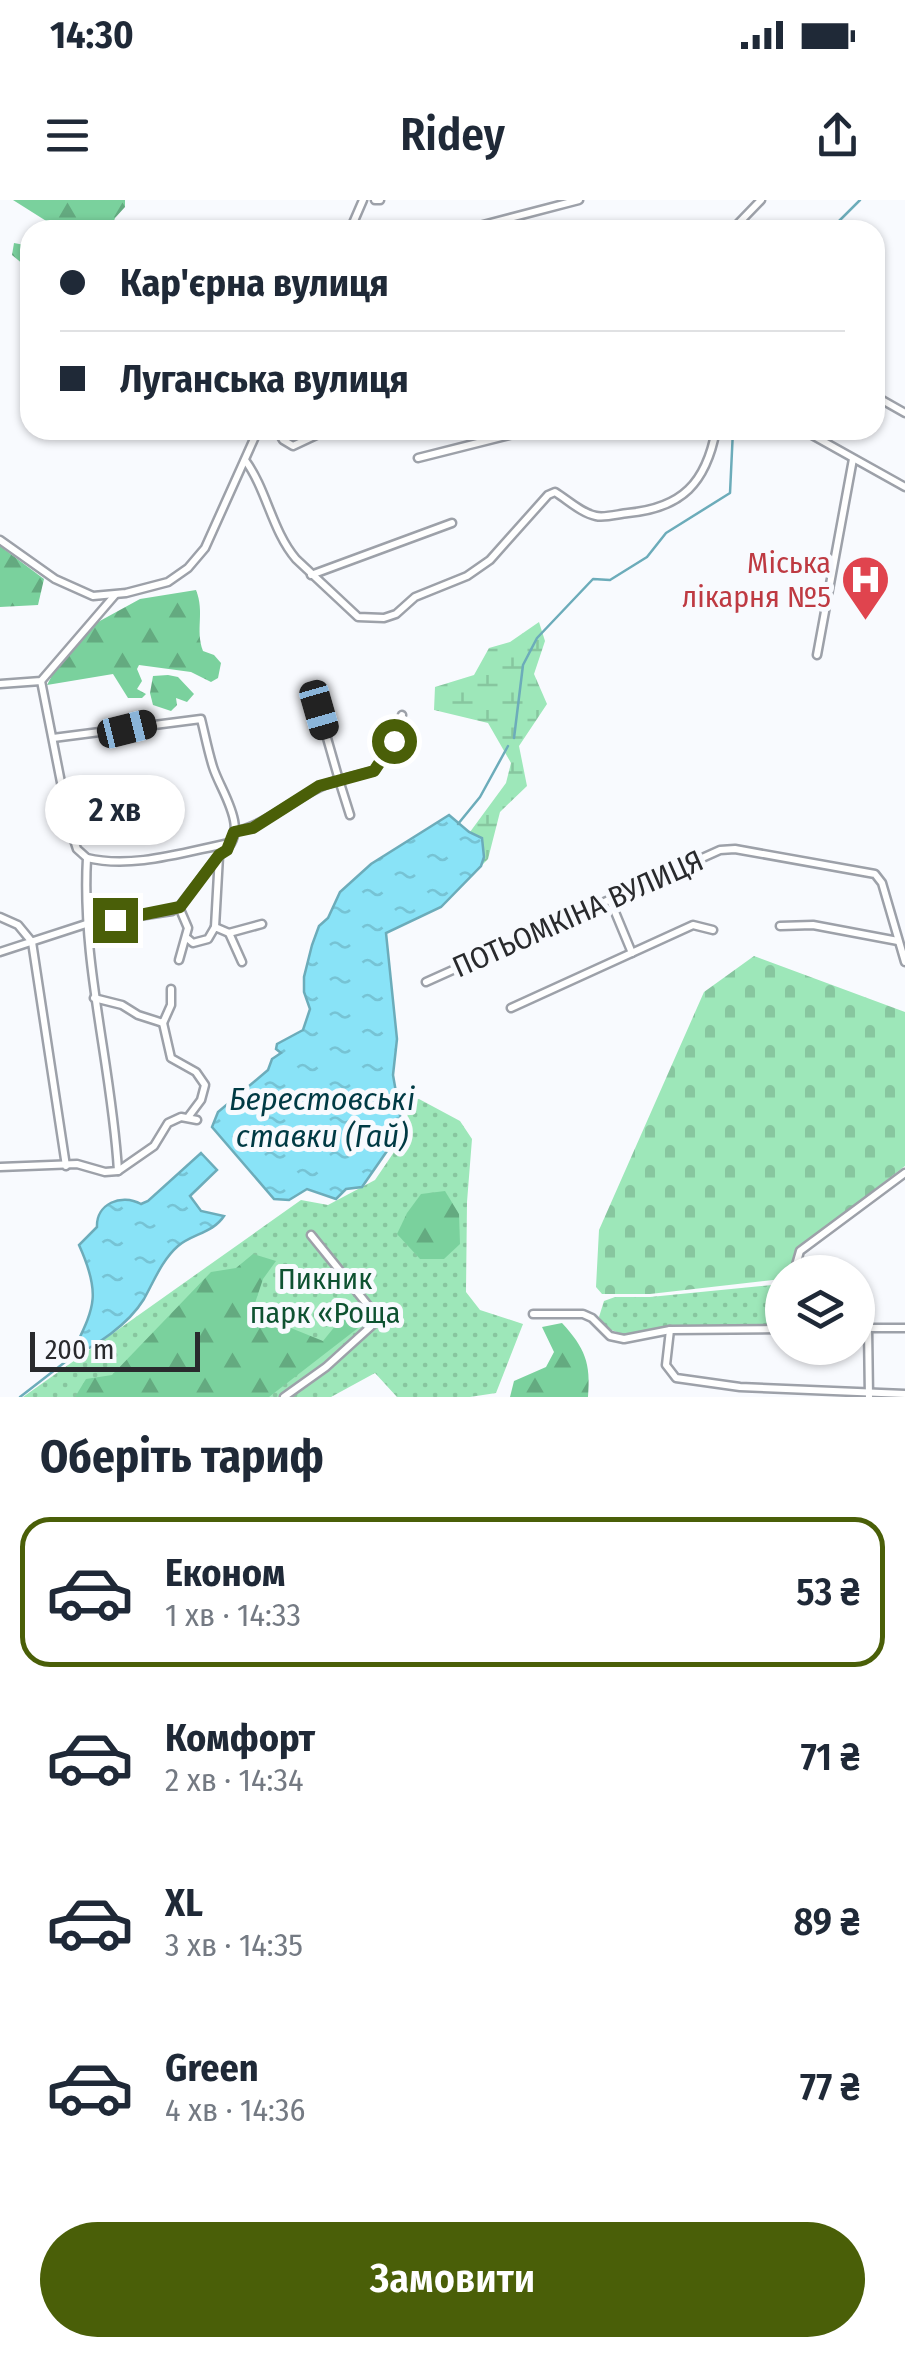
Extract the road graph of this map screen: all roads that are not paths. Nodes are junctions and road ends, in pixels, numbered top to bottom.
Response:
1 (580, 200) edge
2 (762, 200) edge
3 (503, 220) edge
4 (742, 220) edge
5 (253, 440) edge
6 (283, 440) edge
7 (306, 440) edge
8 (489, 440) edge
9 (715, 440) edge
10 (820, 440) edge
11 (418, 458) dead end
12 (853, 458) junction
13 (244, 460) junction
14 (905, 487) edge
15 (452, 523) dead end
16 (0, 540) edge
17 (311, 575) junction
18 (116, 594) junction
19 (817, 655) dead end
20 (41, 682) junction
21 (0, 684) edge
22 (319, 710) dead end
23 (402, 715) dead end
24 (54, 738) junction
25 (339, 780) junction
26 (350, 815) dead end
27 (234, 832) junction
28 (231, 842) junction
29 (219, 855) junction
30 (87, 858) junction
31 (610, 900) junction
32 (180, 907) junction
33 (0, 917) edge
34 (86, 924) junction
35 (262, 924) dead end
36 (214, 926) junction
37 (780, 926) dead end
38 (713, 930) dead end
39 (229, 933) junction
40 (188, 938) junction
41 (898, 941) junction
42 (32, 942) junction
43 (0, 952) edge
44 (632, 953) junction
45 (179, 960) dead end
46 (242, 962) dead end
47 (905, 962) edge
48 (426, 982) dead end
49 (172, 990) dead end
50 (94, 998) junction
51 (511, 1008) dead end
52 (163, 1023) junction
53 (66, 1166) junction
54 (0, 1167) edge
55 (118, 1170) junction
56 (905, 1173) edge
57 (311, 1236) dead end
58 (799, 1255) edge
59 (532, 1314) dead end
60 (875, 1328) edge
61 (905, 1328) edge
62 (765, 1329) edge
63 (670, 1330) junction
64 (869, 1365) edge
65 (905, 1394) edge
66 (869, 1395) edge
67 (284, 1397) edge

1 - 3 street
2 - 4 street
5 - 13 street
6 - 7 street
8 - 11 street
9 - 17 street
10 - 12 street
12 - 14 street
12 - 19 street
13 - 17 street
13 - 18 street
15 - 17 street
16 - 18 street
18 - 20 street
20 - 21 street
20 - 24 street
22 - 25 street
23 - 25 street
24 - 27 street
24 - 30 street
25 - 26 street
25 - 27 street
27 - 28 street
28 - 29 street
28 - 30 street
29 - 32 street
29 - 36 street
30 - 34 street
31 - 41 street, ПОТЬОМКІНА ВУЛИЦЯ
31 - 44 street
31 - 48 street, ПОТЬОМКІНА ВУЛИЦЯ
32 - 34 street
32 - 40 street
33 - 42 street
34 - 42 street
34 - 50 street
35 - 39 street
36 - 39 street
36 - 40 street
37 - 41 street
38 - 44 street
39 - 46 street
40 - 45 street
41 - 47 street, ПОТЬОМКІНА ВУЛИЦЯ
42 - 43 street
42 - 53 street
44 - 51 street
49 - 52 street
50 - 52 street
50 - 55 street
52 - 55 street
53 - 54 street
53 - 55 street
56 - 58 street
57 - 67 street
59 - 63 street
60 - 61 street
62 - 63 street
63 - 66 street
64 - 66 street
65 - 66 street

